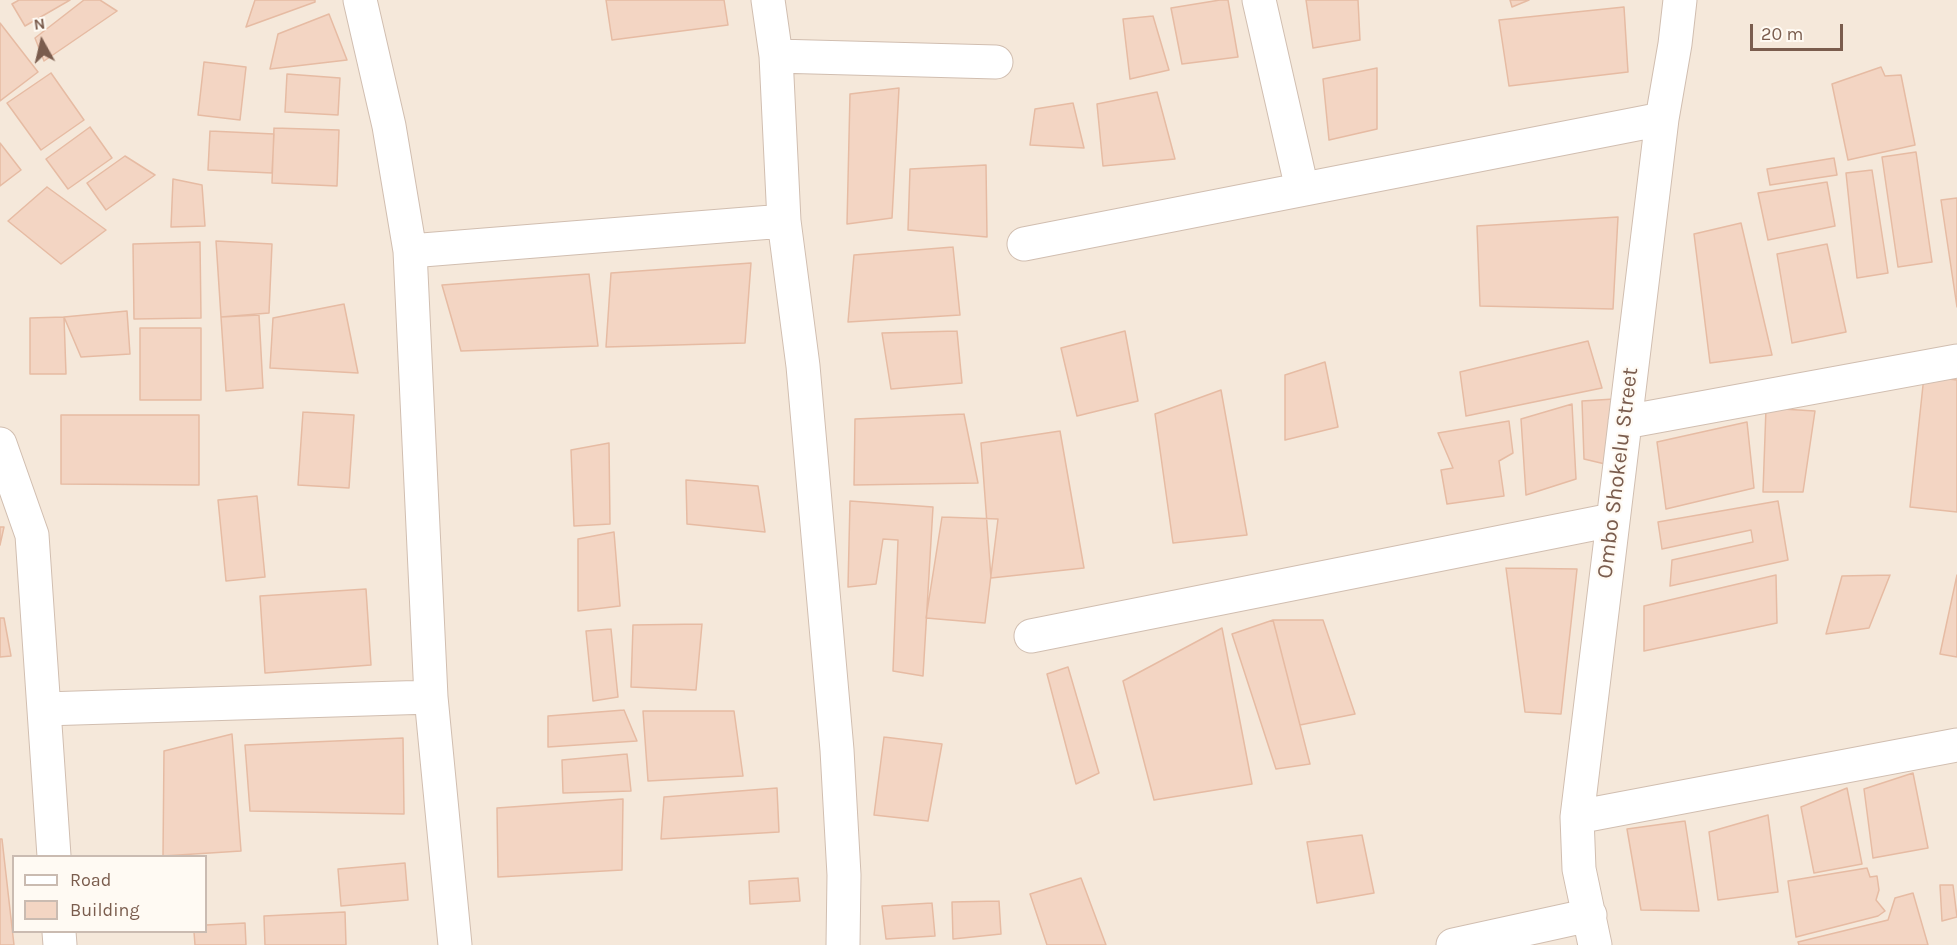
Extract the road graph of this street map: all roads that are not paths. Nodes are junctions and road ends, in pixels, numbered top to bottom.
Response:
1 (360, 0) edge
2 (768, 0) edge
3 (1259, 0) edge
4 (1680, 0) edge
5 (776, 56) junction
6 (996, 62) dead end
7 (1662, 119) junction
8 (1302, 189) junction
9 (784, 221) junction
10 (1024, 243) dead end
11 (410, 251) junction
12 (1957, 361) edge
13 (1626, 422) junction
14 (0, 444) edge
15 (1612, 520) junction
16 (1031, 636) dead end
17 (431, 696) junction
18 (44, 709) junction
19 (1956, 749) edge
20 (1576, 817) junction
21 (54, 855) edge
22 (1592, 930) edge
23 (455, 945) edge
24 (843, 945) edge
25 (1453, 945) edge

1 - 11 street
2 - 5 street
3 - 8 street
4 - 7 street, Ombo Shokelu Street
5 - 6 street
5 - 9 street
7 - 8 street
7 - 13 street, Ombo Shokelu Street
8 - 10 street
9 - 11 street
9 - 24 street
11 - 17 street
12 - 13 street
13 - 15 street, Ombo Shokelu Street
14 - 18 street
15 - 16 street
15 - 20 street, Ombo Shokelu Street
17 - 18 street
17 - 23 street
18 - 21 street
19 - 20 street
20 - 22 street, Ombo Shokelu Street
22 - 25 street

